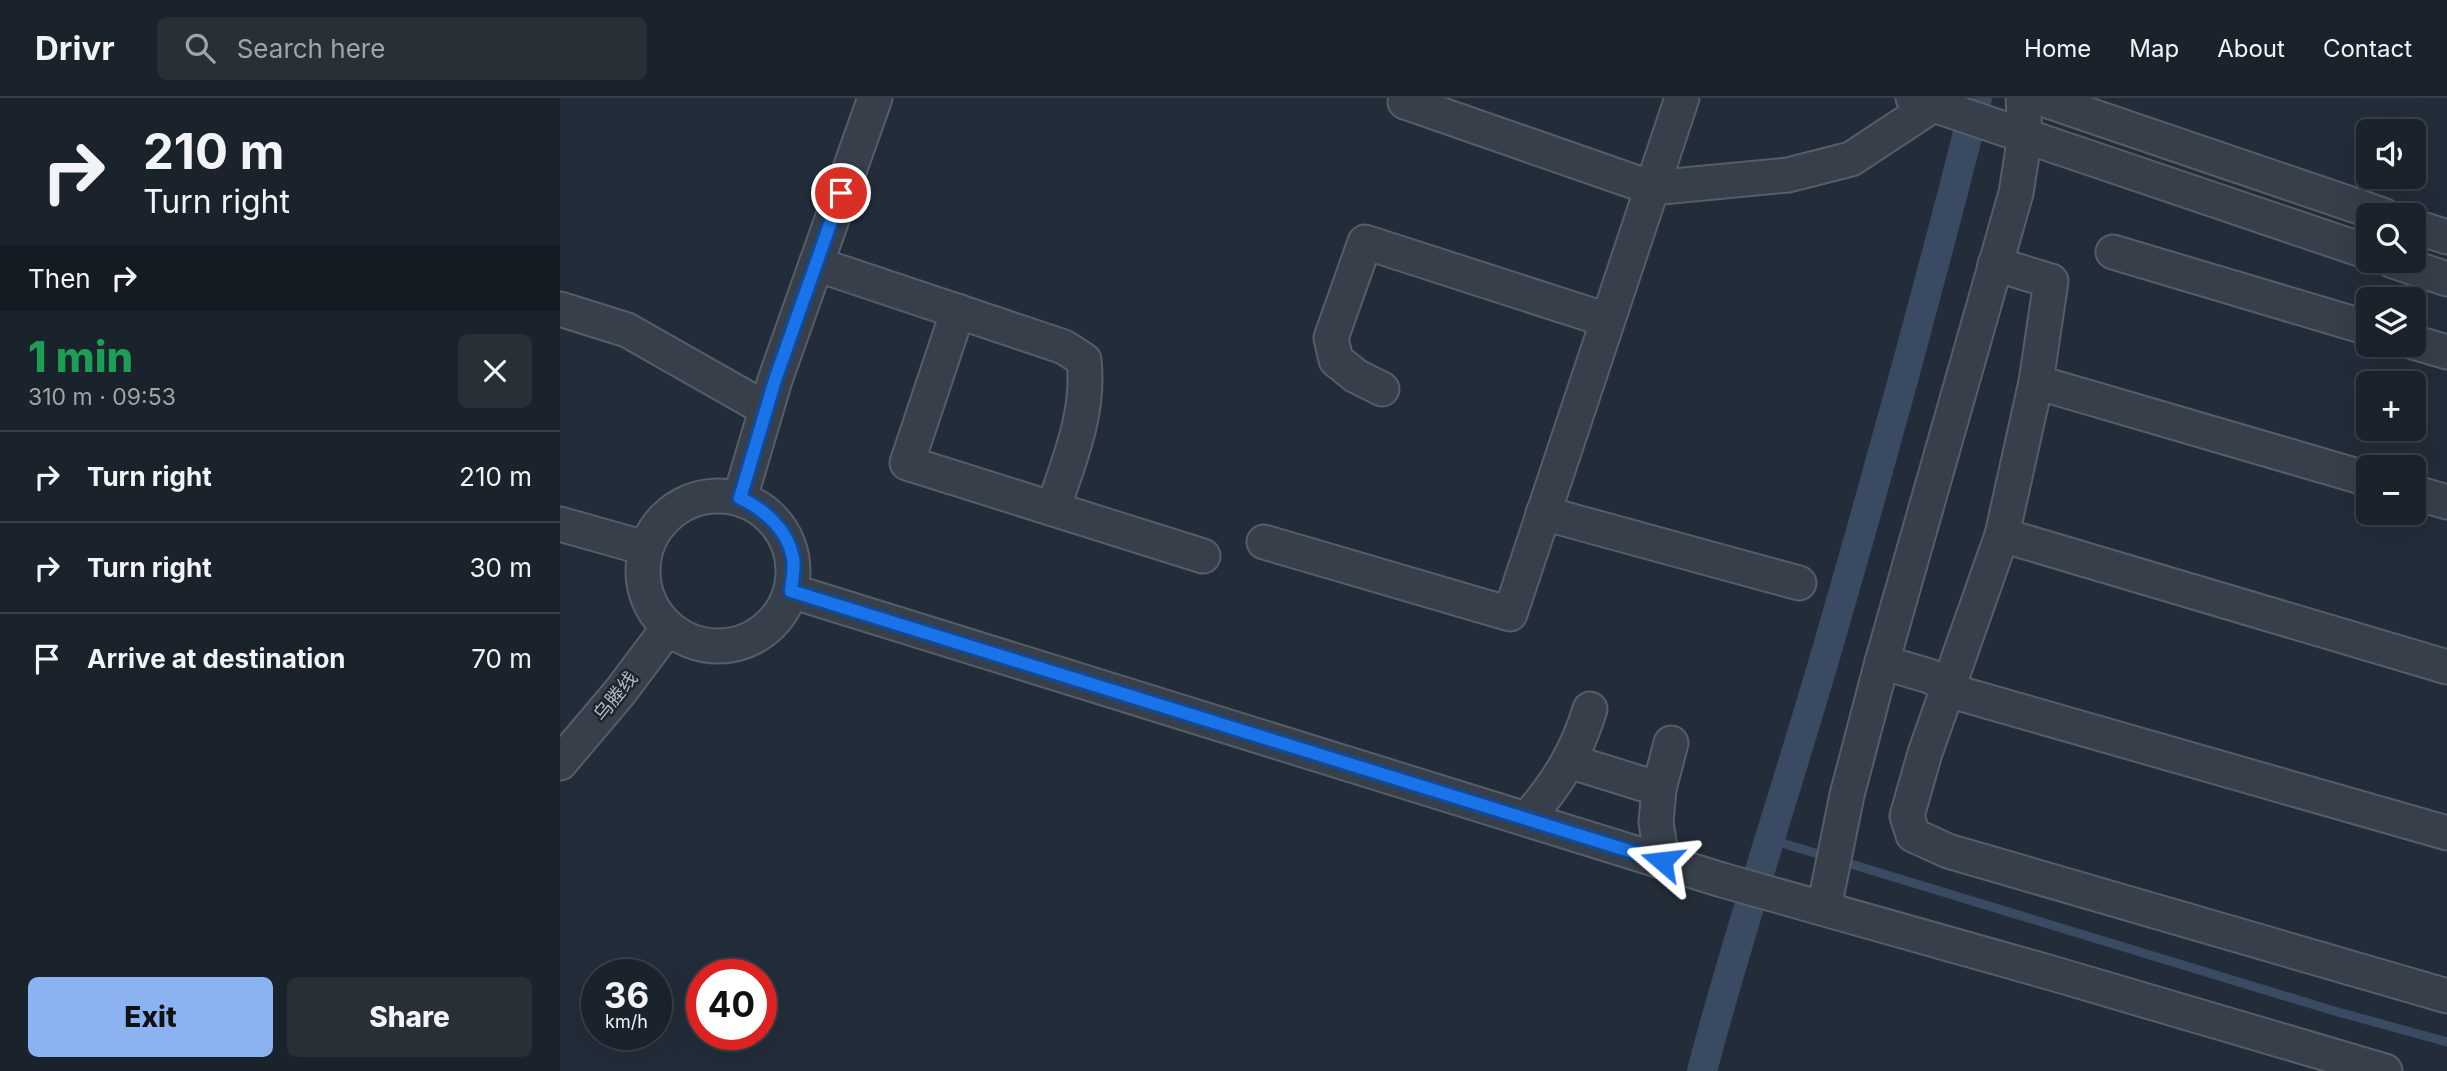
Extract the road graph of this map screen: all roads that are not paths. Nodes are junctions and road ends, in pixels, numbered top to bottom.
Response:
1 (875, 98) edge
2 (1682, 98) edge
3 (2023, 98) edge
4 (2039, 98) edge
5 (1405, 102) dead end
6 (1933, 103) edge
7 (2025, 136) junction
8 (1652, 188) junction
9 (2356, 206) edge
10 (2426, 230) edge
11 (2447, 237) edge
12 (2356, 248) edge
13 (2113, 252) dead end
14 (816, 264) junction
15 (1995, 264) junction
16 (2426, 272) edge
17 (2447, 279) edge
18 (560, 309) edge
19 (958, 312) junction
20 (1607, 320) junction
21 (2356, 324) edge
22 (2426, 346) edge
23 (2447, 352) edge
24 (2036, 382) junction
25 (1382, 389) dead end
26 (766, 409) junction
27 (2356, 475) edge
28 (2426, 496) edge
29 (740, 498) junction
30 (2447, 502) edge
31 (1053, 509) junction
32 (1543, 513) junction
33 (560, 524) edge
34 (2002, 536) junction
35 (1264, 541) dead end
36 (645, 548) junction
37 (1203, 556) dead end
38 (1799, 583) dead end
39 (791, 591) junction
40 (668, 628) junction
41 (1882, 662) junction
42 (2447, 667) edge
43 (1948, 686) junction
44 (1590, 709) dead end
45 (1671, 743) dead end
46 (1569, 761) junction
47 (560, 763) edge
48 (1659, 789) junction
49 (1527, 819) junction
50 (2447, 833) edge
51 (1662, 861) junction
52 (1824, 908) junction
53 (2447, 996) edge
54 (2385, 1071) edge

1 - 14 street
2 - 8 street
3 - 7 street
4 - 9 street
5 - 8 street
6 - 7 street
6 - 8 street
7 - 12 street
7 - 15 street
8 - 20 street
10 - 11 street
13 - 21 street
14 - 19 street
14 - 26 street
15 - 24 street
15 - 41 street
16 - 17 street
18 - 26 street
19 - 31 street
19 - 31 street
20 - 25 street
20 - 32 street
22 - 23 street
24 - 27 street
24 - 34 street
26 - 29 street
28 - 30 street
29 - 36 street
29 - 39 street
31 - 37 street
32 - 35 street
32 - 38 street
33 - 36 street
34 - 42 street
34 - 43 street
36 - 40 street
39 - 40 street
39 - 49 street
40 - 47 street, 乌塍线
41 - 43 street
41 - 52 street
43 - 50 street
43 - 53 street
44 - 46 street
45 - 48 street
46 - 48 street
46 - 49 street
48 - 51 street
49 - 51 street
51 - 52 street
52 - 54 street

